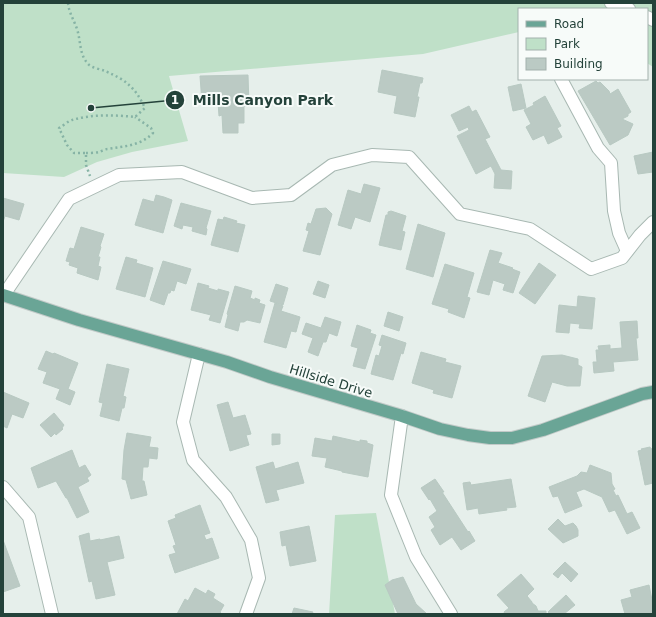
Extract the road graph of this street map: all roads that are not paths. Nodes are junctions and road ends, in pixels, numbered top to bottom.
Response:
1 (611, 3) edge
2 (626, 8) edge
3 (562, 80) edge
4 (653, 222) edge
5 (627, 251) junction
6 (3, 295) edge
7 (199, 354) junction
8 (653, 392) edge
9 (402, 416) junction
10 (3, 486) edge
11 (52, 614) edge
12 (246, 614) edge
13 (451, 614) edge

1 - 2 street
3 - 5 street
4 - 5 street
5 - 6 street
6 - 7 main road, Hillside Drive
7 - 9 main road, Hillside Drive
7 - 12 street
8 - 9 main road, Hillside Drive
9 - 13 street
10 - 11 street

